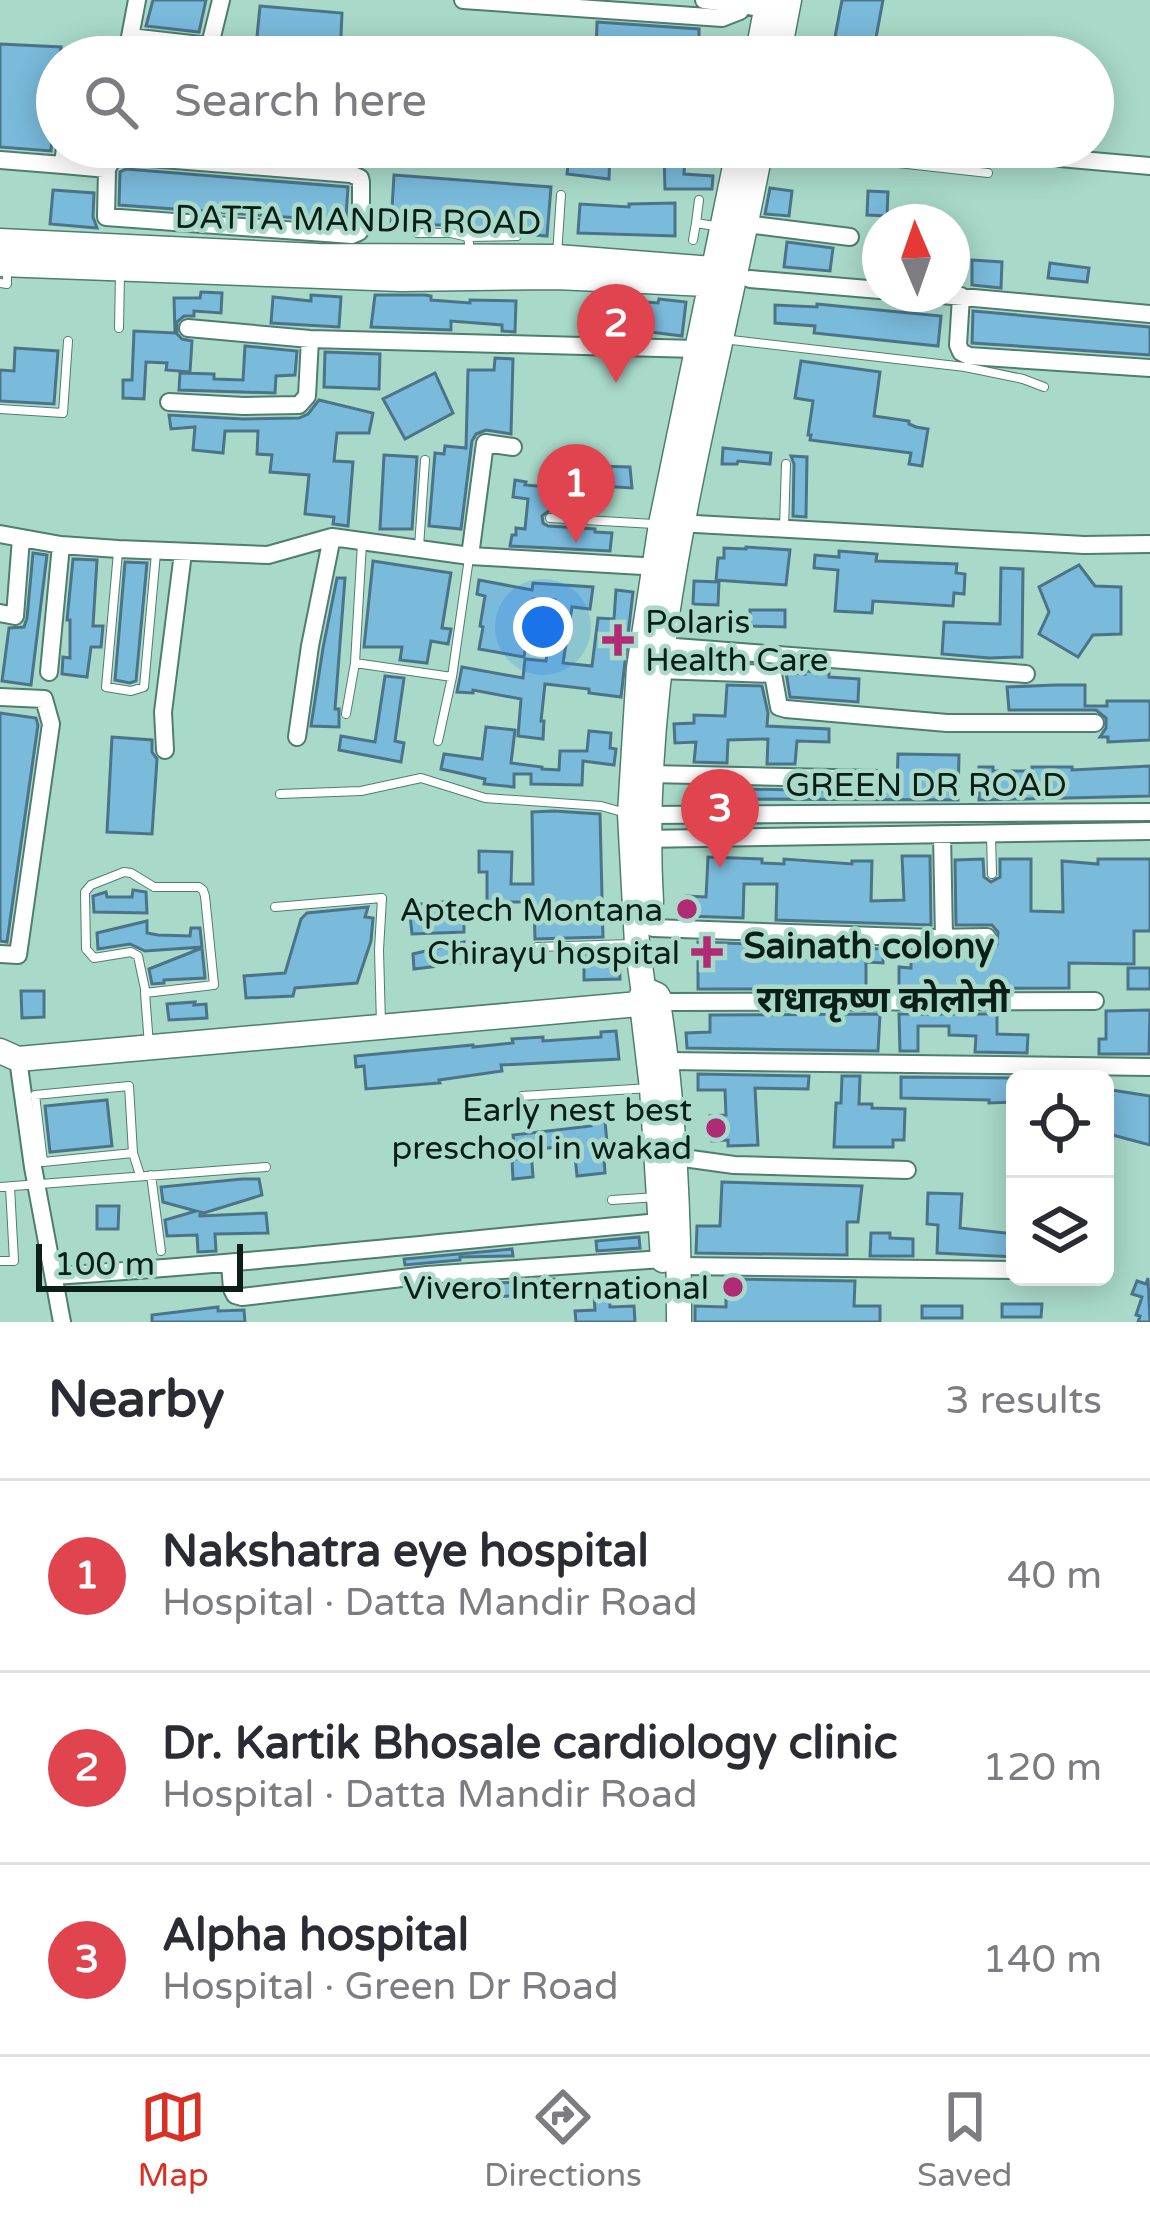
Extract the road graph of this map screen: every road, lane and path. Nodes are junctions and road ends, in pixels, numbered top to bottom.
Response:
1 (137, 0) edge
2 (221, 0) edge
3 (463, 0) edge
4 (704, 0) edge
5 (542, 3) edge
6 (766, 4) edge
7 (130, 36) edge
8 (212, 36) edge
9 (761, 36) edge
10 (773, 36) edge
11 (36, 158) edge
12 (0, 160) edge
13 (1114, 163) edge
14 (1150, 166) edge
15 (104, 168) edge
16 (295, 168) edge
17 (738, 168) edge
18 (754, 168) edge
19 (944, 168) edge
20 (107, 169) joint
21 (988, 173) dead end
22 (561, 195) dead end
23 (699, 200) dead end
24 (106, 217) junction
25 (696, 223) junction
26 (734, 225) junction
27 (417, 233) dead end
28 (518, 236) dead end
29 (850, 237) dead end
30 (693, 240) dead end
31 (469, 247) junction
32 (557, 257) junction
33 (112, 260) junction
34 (2, 263) edge
35 (729, 277) junction
36 (862, 288) edge
37 (970, 297) edge
38 (960, 312) edge
39 (1150, 314) edge
40 (119, 328) dead end
41 (188, 328) dead end
42 (721, 338) junction
43 (310, 339) junction
44 (68, 341) dead end
45 (697, 349) junction
46 (1150, 368) edge
47 (1044, 387) dead end
48 (169, 402) dead end
49 (0, 410) edge
50 (513, 447) dead end
51 (424, 460) dead end
52 (785, 464) dead end
53 (550, 518) dead end
54 (672, 524) junction
55 (784, 528) junction
56 (0, 534) edge
57 (332, 537) junction
58 (21, 538) junction
59 (362, 541) junction
60 (1150, 544) edge
61 (62, 545) junction
62 (118, 549) junction
63 (418, 549) junction
64 (157, 552) junction
65 (182, 553) junction
66 (470, 556) junction
67 (664, 568) junction
68 (0, 613) edge
69 (660, 658) junction
70 (355, 663) junction
71 (49, 672) dead end
72 (1026, 674) dead end
73 (452, 677) junction
74 (0, 698) edge
75 (346, 714) dead end
76 (1095, 722) dead end
77 (298, 737) dead end
78 (438, 741) dead end
79 (165, 750) dead end
80 (650, 775) junction
81 (880, 779) dead end
82 (280, 794) dead end
83 (1150, 812) edge
84 (869, 814) junction
85 (680, 815) junction
86 (640, 827) junction
87 (1150, 831) edge
88 (991, 833) junction
89 (946, 834) junction
90 (870, 835) junction
91 (680, 838) junction
92 (992, 874) dead end
93 (951, 896) dead end
94 (275, 908) dead end
95 (645, 936) junction
96 (987, 937) dead end
97 (944, 938) junction
98 (537, 947) dead end
99 (0, 954) edge
100 (145, 993) junction
101 (650, 1002) junction
102 (1098, 1004) dead end
103 (380, 1025) junction
104 (149, 1047) junction
105 (9, 1055) edge
106 (667, 1061) junction
107 (1150, 1067) edge
108 (652, 1088) junction
109 (522, 1096) dead end
110 (133, 1153) junction
111 (665, 1156) junction
112 (266, 1167) dead end
113 (907, 1170) dead end
114 (145, 1175) junction
115 (5, 1186) edge
116 (37, 1186) junction
117 (612, 1200) dead end
118 (659, 1209) junction
119 (160, 1251) dead end
120 (0, 1261) edge
121 (671, 1263) junction
122 (230, 1264) junction
123 (1006, 1270) edge
124 (53, 1276) junction
125 (62, 1322) edge
126 (664, 1322) edge
127 (679, 1322) edge

1 - 7 street
2 - 8 street
3 - 5 street
4 - 6 street
5 - 6 street
6 - 9 main road
6 - 10 main road
11 - 12 street
13 - 14 street
15 - 20 street
16 - 24 street
17 - 26 main road
18 - 26 main road
19 - 21 lane
20 - 24 street
22 - 32 lane
23 - 25 lane
24 - 33 street
25 - 26 lane
25 - 30 lane
26 - 29 street
26 - 35 main road
27 - 31 lane
28 - 31 lane
31 - 32 main road, DATTA MANDIR ROAD
31 - 33 main road, DATTA MANDIR ROAD
32 - 35 main road, DATTA MANDIR ROAD
33 - 34 main road, DATTA MANDIR ROAD
33 - 35 main road, DATTA MANDIR ROAD
33 - 40 lane
35 - 36 street
35 - 42 main road
35 - 45 main road
37 - 39 street
38 - 46 street
41 - 43 street
42 - 47 lane
42 - 54 main road
43 - 45 street
43 - 48 street
44 - 49 lane
45 - 54 main road
50 - 66 street
51 - 63 lane
52 - 55 lane
53 - 54 lane
54 - 55 street
54 - 67 main road
55 - 60 street
56 - 58 street
57 - 59 street
57 - 65 street
57 - 77 street
58 - 61 street
58 - 68 street
59 - 63 street
59 - 70 lane
61 - 62 street
61 - 71 street
62 - 64 street
62 - 64 lane
63 - 66 street
64 - 65 street
65 - 79 street
66 - 67 street
66 - 73 lane
67 - 69 main road
67 - 86 main road
69 - 72 street
69 - 76 street
69 - 80 main road
70 - 73 lane
70 - 75 lane
73 - 78 lane
74 - 99 street
80 - 81 street
80 - 86 main road
82 - 86 lane
83 - 84 street, GREEN DR ROAD
84 - 85 street, GREEN DR ROAD
84 - 90 street
85 - 86 street, GREEN DR ROAD
85 - 91 street
86 - 91 street, GREEN DR ROAD
86 - 95 main road
87 - 88 street, GREEN DR ROAD
88 - 89 street, GREEN DR ROAD
88 - 92 lane
89 - 90 street, GREEN DR ROAD
89 - 93 lane
89 - 97 street
90 - 91 street, GREEN DR ROAD
94 - 103 lane
95 - 97 street
95 - 98 lane
95 - 101 main road
96 - 97 street
100 - 100 lane
100 - 104 lane
101 - 102 street
101 - 103 main road
101 - 106 main road
101 - 108 main road
103 - 104 main road
104 - 105 main road
105 - 116 street
106 - 107 street
106 - 111 main road
108 - 109 lane
108 - 111 main road
110 - 110 lane
110 - 114 lane
111 - 113 street
111 - 118 main road
111 - 121 main road
112 - 114 lane
114 - 116 lane
114 - 119 lane
115 - 116 lane
115 - 120 lane
116 - 124 street
117 - 118 lane
118 - 121 main road
118 - 122 street
121 - 122 street
121 - 123 street
121 - 126 main road
121 - 127 main road
122 - 124 street
124 - 125 street

